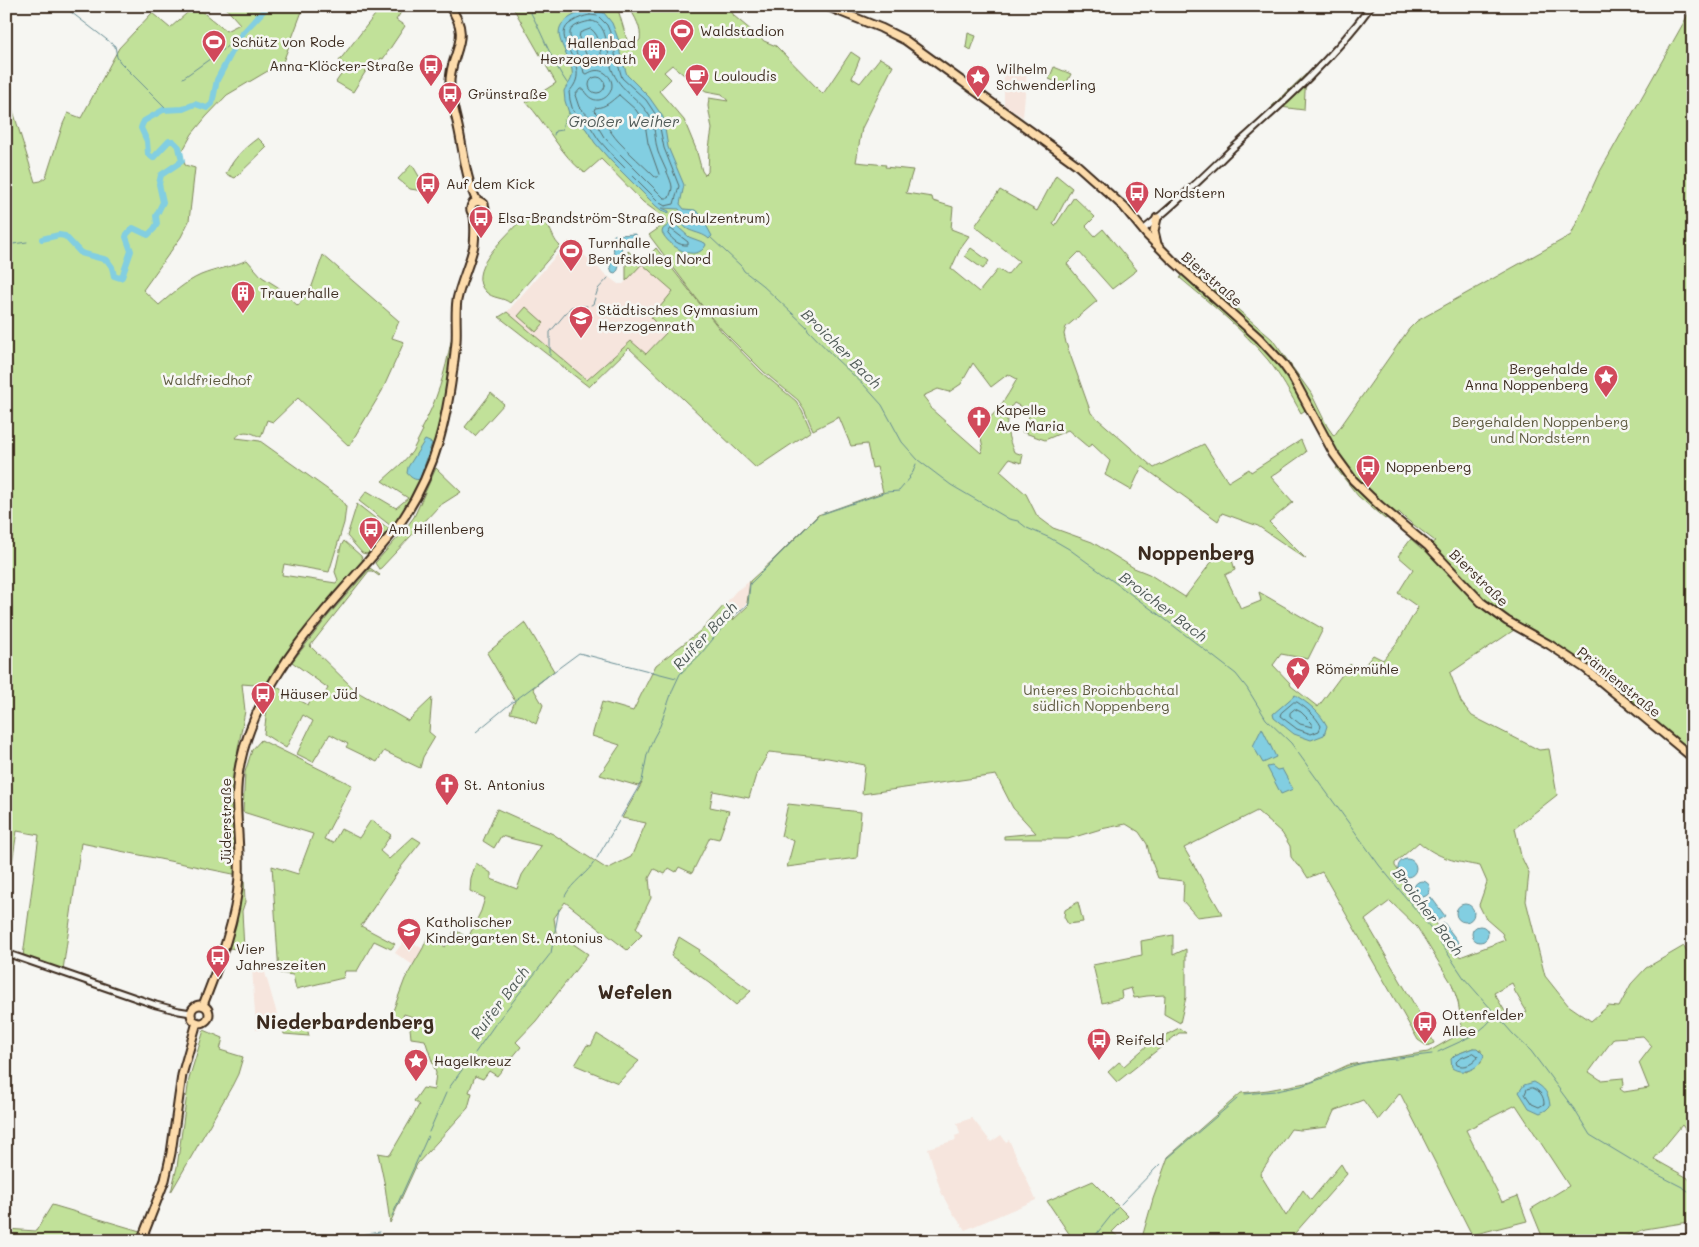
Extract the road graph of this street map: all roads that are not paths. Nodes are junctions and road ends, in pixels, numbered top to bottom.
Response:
1 (449, 6) edge
2 (826, 6) edge
3 (1371, 6) edge
4 (475, 202) junction
5 (478, 215) junction
6 (1157, 218) junction
7 (1143, 230) junction
8 (1158, 247) junction
9 (1524, 632) joint
10 (1693, 758) edge
11 (6, 953) edge
12 (204, 1005) junction
13 (191, 1013) junction
14 (197, 1022) junction
15 (1693, 1238) edge
16 (141, 1241) edge
17 (1664, 1241) edge

1 - 4 main road
2 - 7 main road, Bierstraße
3 - 6 street
4 - 5 main road
4 - 5 main road
5 - 12 main road, Jüderstraße
6 - 7 street
6 - 8 main road
7 - 8 main road, Bierstraße
8 - 9 main road, Bierstraße
9 - 10 main road, Prämienstraße
11 - 13 street
12 - 13 main road
12 - 14 main road
13 - 14 main road
14 - 16 main road
15 - 17 main road

